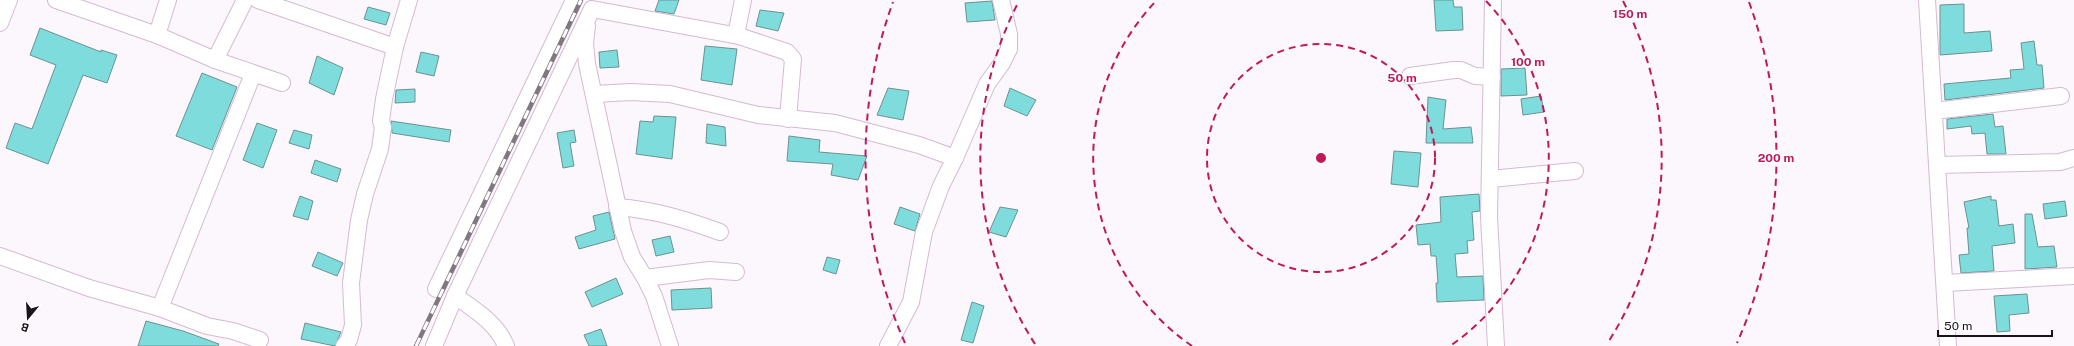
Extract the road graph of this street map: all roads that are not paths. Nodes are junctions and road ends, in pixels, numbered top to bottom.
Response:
1 (9, 0) edge
2 (56, 0) edge
3 (168, 0) edge
4 (245, 0) edge
5 (258, 0) edge
6 (409, 0) edge
7 (574, 0) edge
8 (743, 0) edge
9 (1001, 0) edge
10 (1493, 0) edge
11 (1927, 0) edge
12 (594, 4) edge
13 (0, 23) edge
14 (157, 35) junction
15 (739, 36) junction
16 (395, 47) junction
17 (216, 60) junction
18 (253, 74) junction
19 (1410, 76) dead end
20 (1492, 77) junction
21 (282, 83) dead end
22 (594, 94) junction
23 (2062, 96) dead end
24 (1934, 111) junction
25 (788, 119) junction
26 (955, 158) junction
27 (2074, 158) edge
28 (1938, 165) junction
29 (1575, 171) dead end
30 (1490, 179) junction
31 (617, 207) junction
32 (720, 232) dead end
33 (0, 256) edge
34 (736, 272) dead end
35 (2074, 276) edge
36 (645, 278) junction
37 (1945, 283) junction
38 (436, 289) dead end
39 (455, 296) junction
40 (160, 308) junction
41 (260, 340) dead end
42 (344, 346) edge
43 (434, 346) edge
44 (506, 346) edge
45 (670, 346) edge
46 (888, 346) edge
47 (1496, 346) edge
48 (1948, 346) edge

1 - 13 street
2 - 14 street
3 - 14 street
4 - 17 street
5 - 16 street
6 - 16 street
7 - 38 street
8 - 15 street
9 - 26 street
10 - 20 street
11 - 24 street
12 - 15 street
12 - 22 street
12 - 39 street
14 - 17 street
15 - 25 street
16 - 42 street
17 - 18 street
18 - 21 street
18 - 40 street
19 - 20 street
20 - 30 street
22 - 25 street
22 - 31 street
23 - 24 street
24 - 28 street
25 - 26 street
26 - 46 street
27 - 28 street
28 - 37 street
29 - 30 street
30 - 47 street
31 - 32 street
31 - 36 street
33 - 40 street
34 - 36 street
35 - 37 street
36 - 45 street
37 - 48 street
39 - 43 street
39 - 44 street
40 - 41 street

